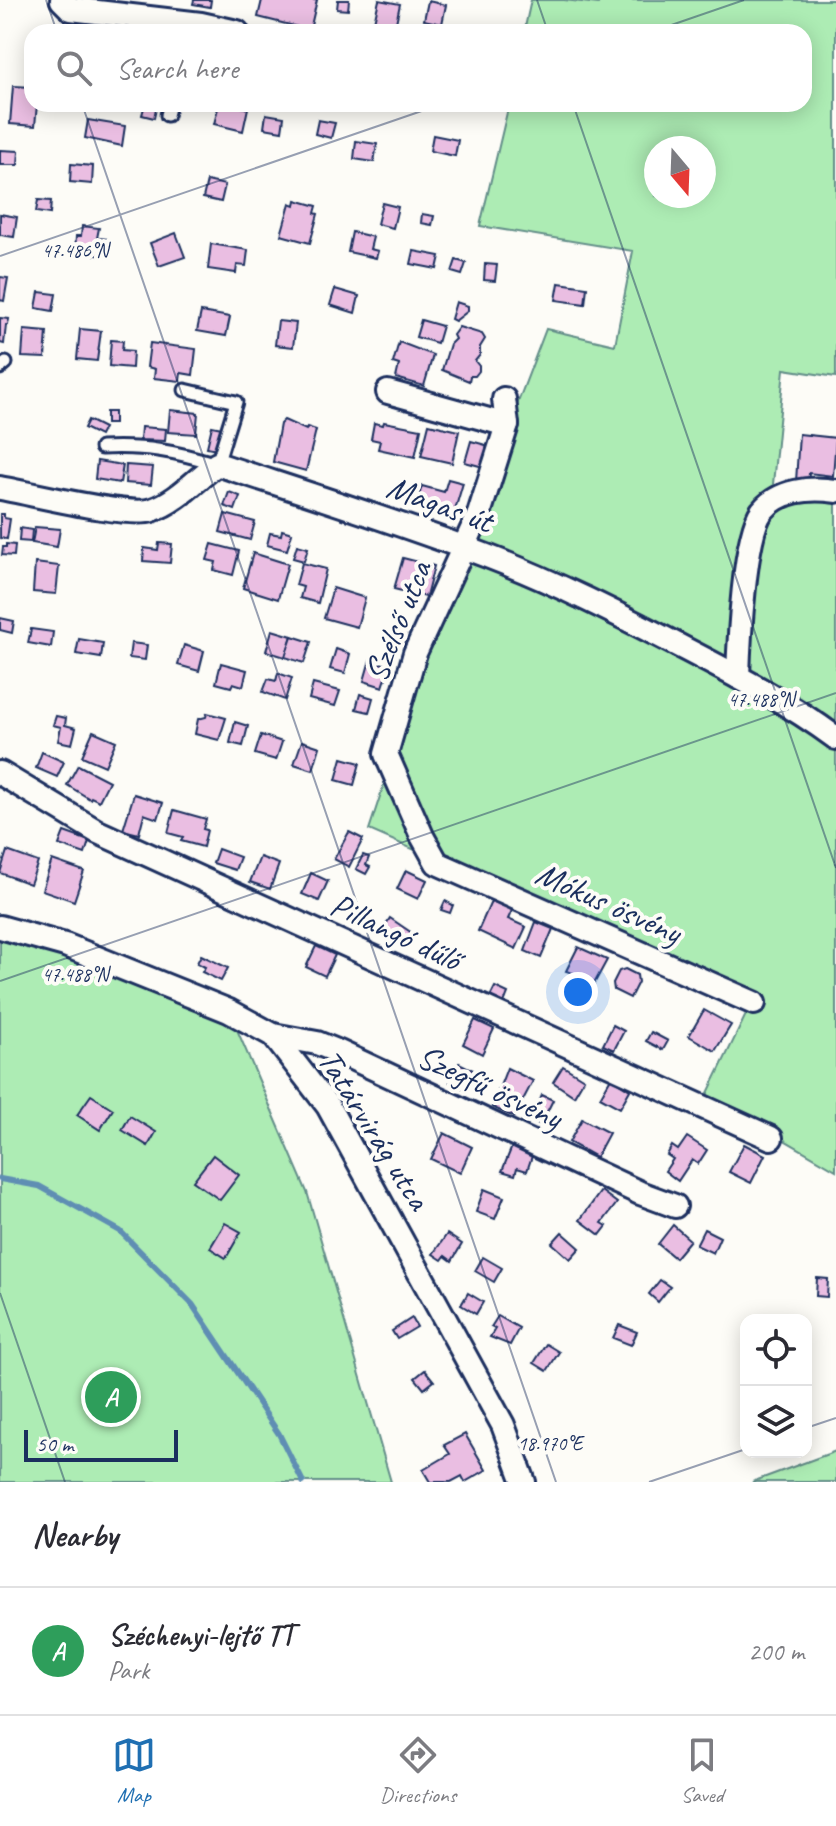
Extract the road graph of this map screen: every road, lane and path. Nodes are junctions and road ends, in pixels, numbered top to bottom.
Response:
1 (62, 0) edge
2 (178, 24) edge
3 (185, 390) dead end
4 (388, 392) dead end
5 (504, 399) dead end
6 (507, 425) junction
7 (101, 448) dead end
8 (217, 464) junction
9 (0, 488) edge
10 (836, 491) edge
11 (464, 548) junction
12 (738, 677) junction
13 (836, 738) edge
14 (0, 773) edge
15 (437, 863) joint
16 (1, 926) edge
17 (754, 1003) dead end
18 (273, 1035) junction
19 (771, 1138) dead end
20 (675, 1206) dead end
21 (524, 1482) edge

1 - 2 street
3 - 8 lane
4 - 6 street
5 - 6 street, Szélső utca
6 - 11 street, Szélső utca
7 - 8 lane
8 - 9 street
8 - 11 street, Magas út
10 - 12 street
11 - 12 street, Magas út
11 - 15 street, Szélső utca
12 - 13 street, Magas út
14 - 19 street, Pillangó dűlő
15 - 17 street, Mókus ösvény
16 - 18 street, Tatárvirág utca
18 - 20 street, Szegfű ösvény
18 - 21 street, Tatárvirág utca

